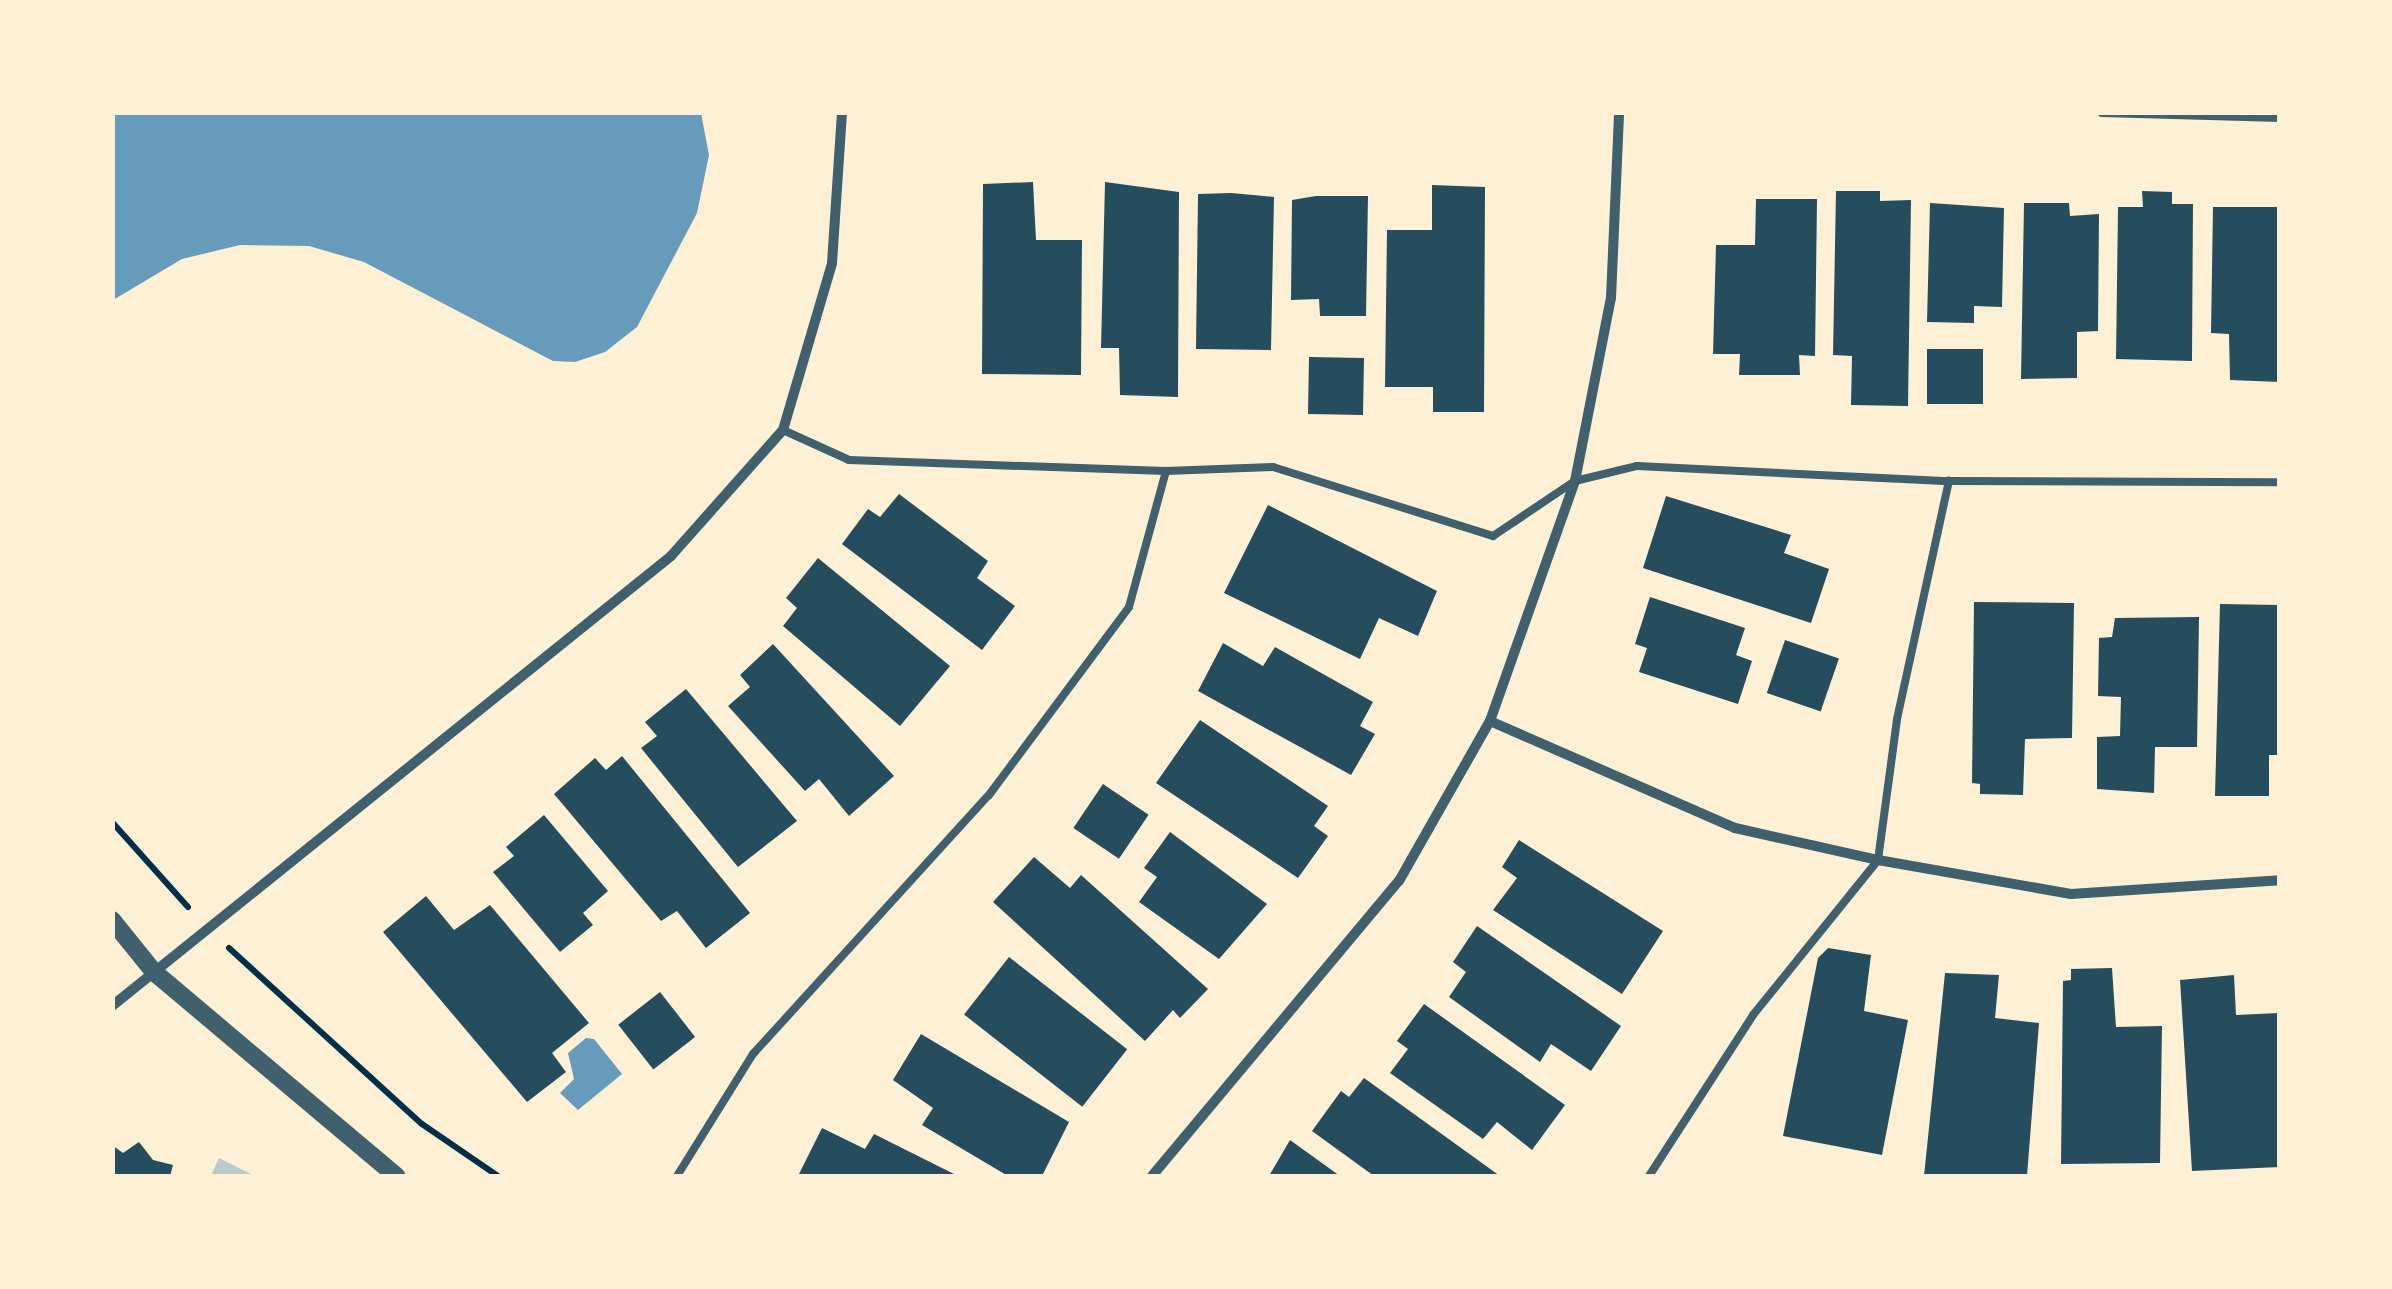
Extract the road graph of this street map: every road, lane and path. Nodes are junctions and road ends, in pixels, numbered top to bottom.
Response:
1 (842, 112) edge
2 (1620, 112) edge
3 (2102, 112) edge
4 (2265, 115) edge
5 (2280, 117) edge
6 (783, 430) junction
7 (1166, 472) junction
8 (1575, 481) junction
9 (1950, 481) junction
10 (2280, 482) edge
11 (1490, 721) junction
12 (112, 822) edge
13 (1878, 860) junction
14 (2280, 880) edge
15 (112, 920) edge
16 (210, 928) junction
17 (154, 972) junction
18 (112, 1006) edge
19 (396, 1176) edge
20 (498, 1176) edge
21 (677, 1176) edge
22 (1152, 1176) edge
23 (1649, 1176) edge

1 - 6 street
2 - 8 street
3 - 4 street
4 - 5 street
6 - 7 lane
6 - 16 street
7 - 8 lane
7 - 21 lane
8 - 9 lane
8 - 11 street
9 - 10 lane
9 - 13 lane
11 - 13 street
11 - 22 street
12 - 16 path
13 - 14 street
13 - 23 lane
15 - 17 street
16 - 17 street
16 - 20 path
17 - 18 street
17 - 19 street

